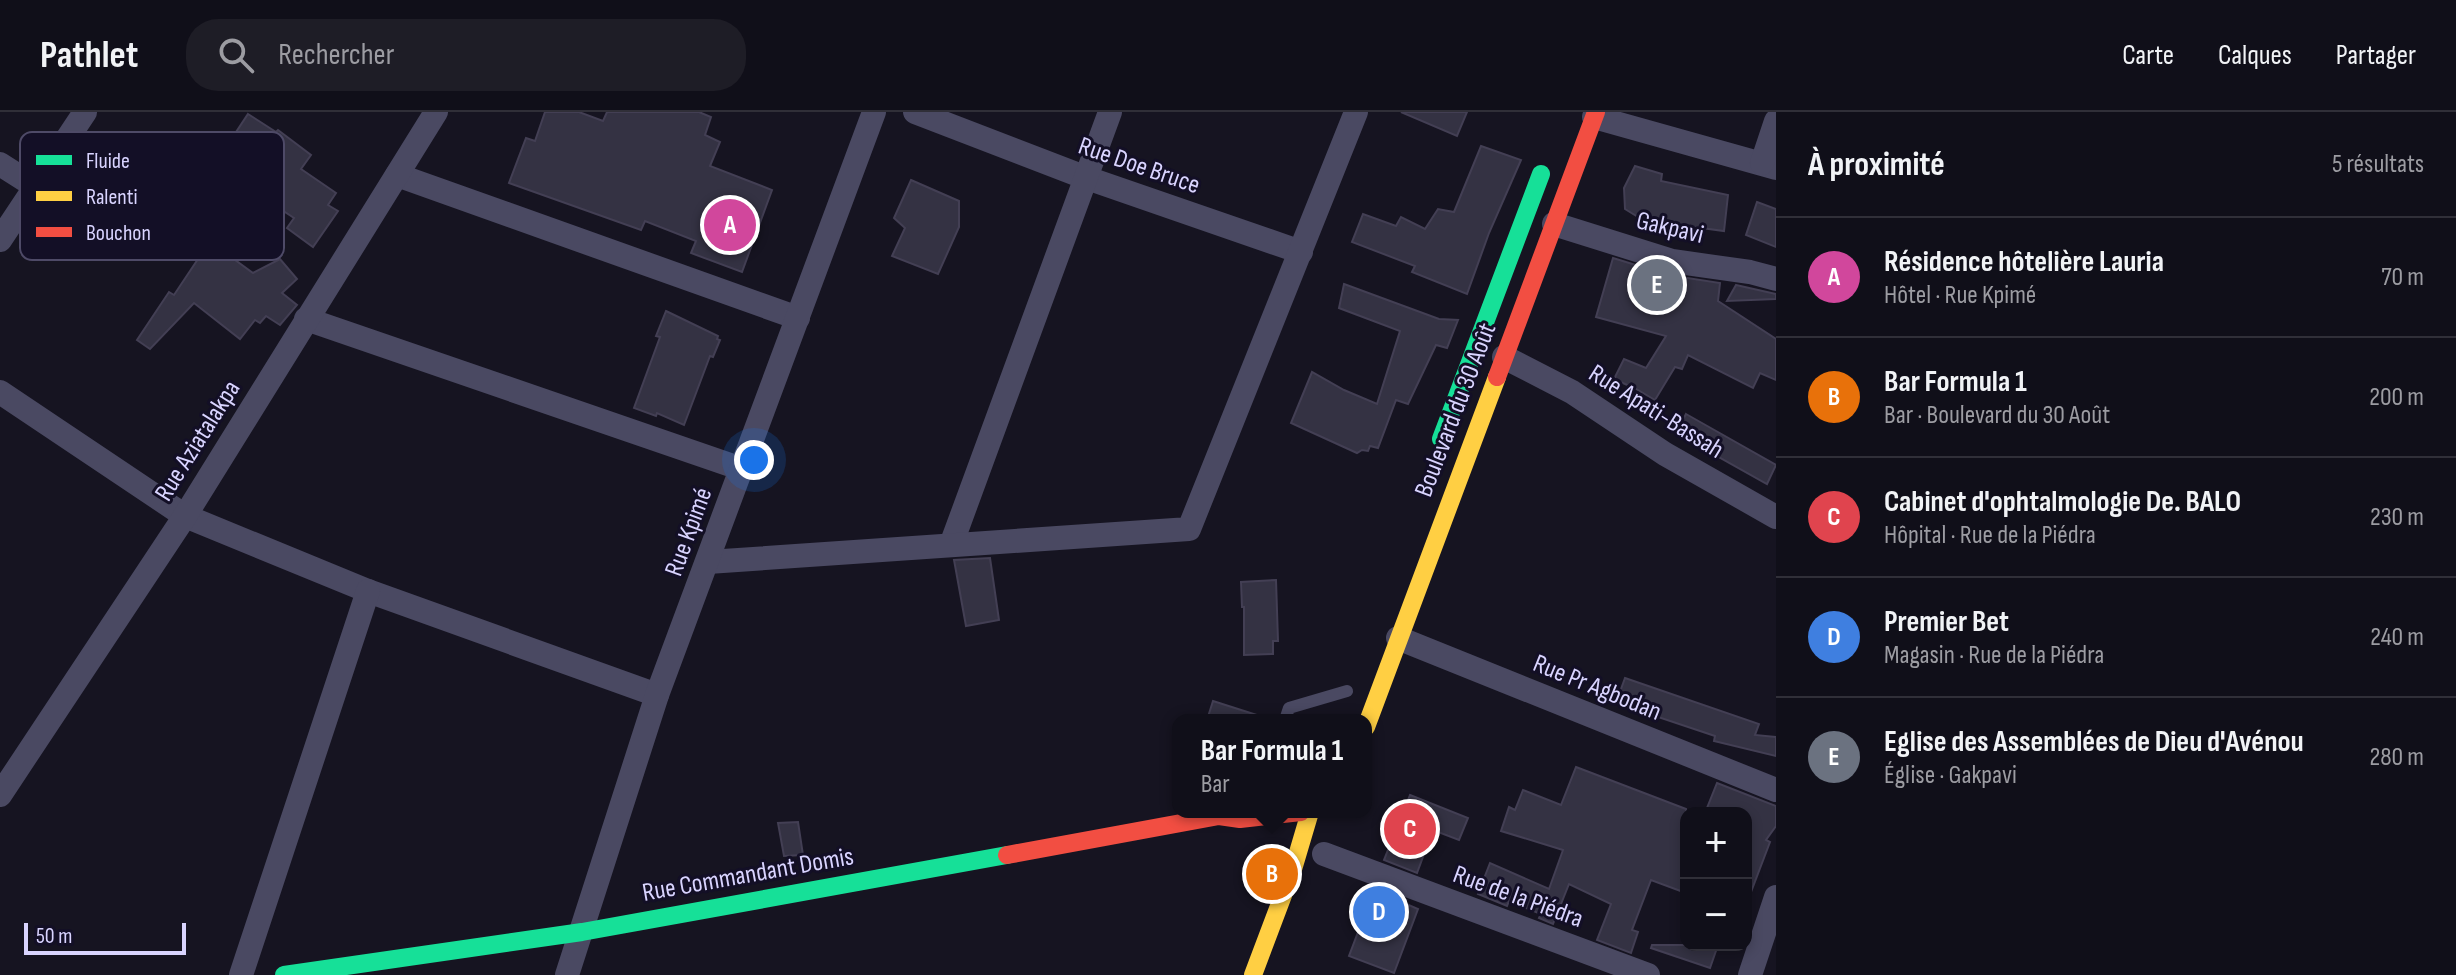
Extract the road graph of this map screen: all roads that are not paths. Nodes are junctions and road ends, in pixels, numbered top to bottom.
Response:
1 (85, 112) edge
2 (436, 112) edge
3 (874, 112) edge
4 (915, 112) edge
5 (1110, 112) edge
6 (1356, 112) edge
7 (1595, 115) edge
8 (1776, 121) edge
9 (72, 132) edge
10 (1548, 156) dead end
11 (0, 164) edge
12 (1769, 166) edge
13 (397, 175) junction
14 (20, 177) edge
15 (1084, 177) junction
16 (20, 211) edge
17 (1554, 224) junction
18 (0, 240) edge
19 (1301, 252) junction
20 (1776, 279) edge
21 (798, 318) junction
22 (306, 319) junction
23 (1504, 357) junction
24 (0, 392) edge
25 (1436, 453) dead end
26 (742, 469) junction
27 (185, 516) junction
28 (1776, 517) edge
29 (951, 545) junction
30 (708, 562) junction
31 (368, 591) junction
32 (1398, 638) junction
33 (1347, 691) dead end
34 (657, 695) junction
35 (1287, 714) edge
36 (1371, 714) edge
37 (1776, 790) edge
38 (0, 795) edge
39 (1200, 818) edge
40 (1314, 818) edge
41 (1323, 855) dead end
42 (1776, 897) edge
43 (582, 932) junction
44 (386, 968) edge
45 (241, 975) edge
46 (284, 975) edge
47 (567, 975) edge
48 (1253, 975) edge
49 (1648, 975) edge
50 (1750, 975) edge

1 - 9 street
2 - 13 street, Rue Aziatalakpa
3 - 21 street, Rue Kpimé
4 - 15 street, Rue Doe Bruce
5 - 15 street
6 - 19 street
7 - 12 street
7 - 17 main road, Boulevard du 30 Août
8 - 12 street
10 - 25 main road, Boulevard du 30 Août
11 - 14 street
13 - 21 street
13 - 22 street, Rue Aziatalakpa
15 - 19 street, Rue Doe Bruce
15 - 29 street
16 - 18 street
17 - 20 street, Gakpavi
17 - 23 main road, Boulevard du 30 Août
19 - 29 street
21 - 26 street, Rue Kpimé
22 - 26 street
22 - 27 street, Rue Aziatalakpa
23 - 28 street, Rue Apati-Bassah
23 - 32 main road, Boulevard du 30 Août
24 - 27 street
26 - 30 street, Rue Kpimé
27 - 31 street
27 - 38 street, Rue Aziatalakpa
29 - 30 street
30 - 34 street, Rue Kpimé
31 - 34 street
31 - 45 street
32 - 36 main road, Boulevard du 30 Août
32 - 37 street, Rue Pr Agbodan
33 - 35 lane
34 - 43 street, Rue Kpimé
39 - 43 main road, Rue Commandant Domis
40 - 48 main road
41 - 49 street, Rue de la Piédra
42 - 50 street
43 - 44 main road, Rue Commandant Domis
43 - 47 street, Rue Kpimé
44 - 46 main road, Rue Commandant Domis

